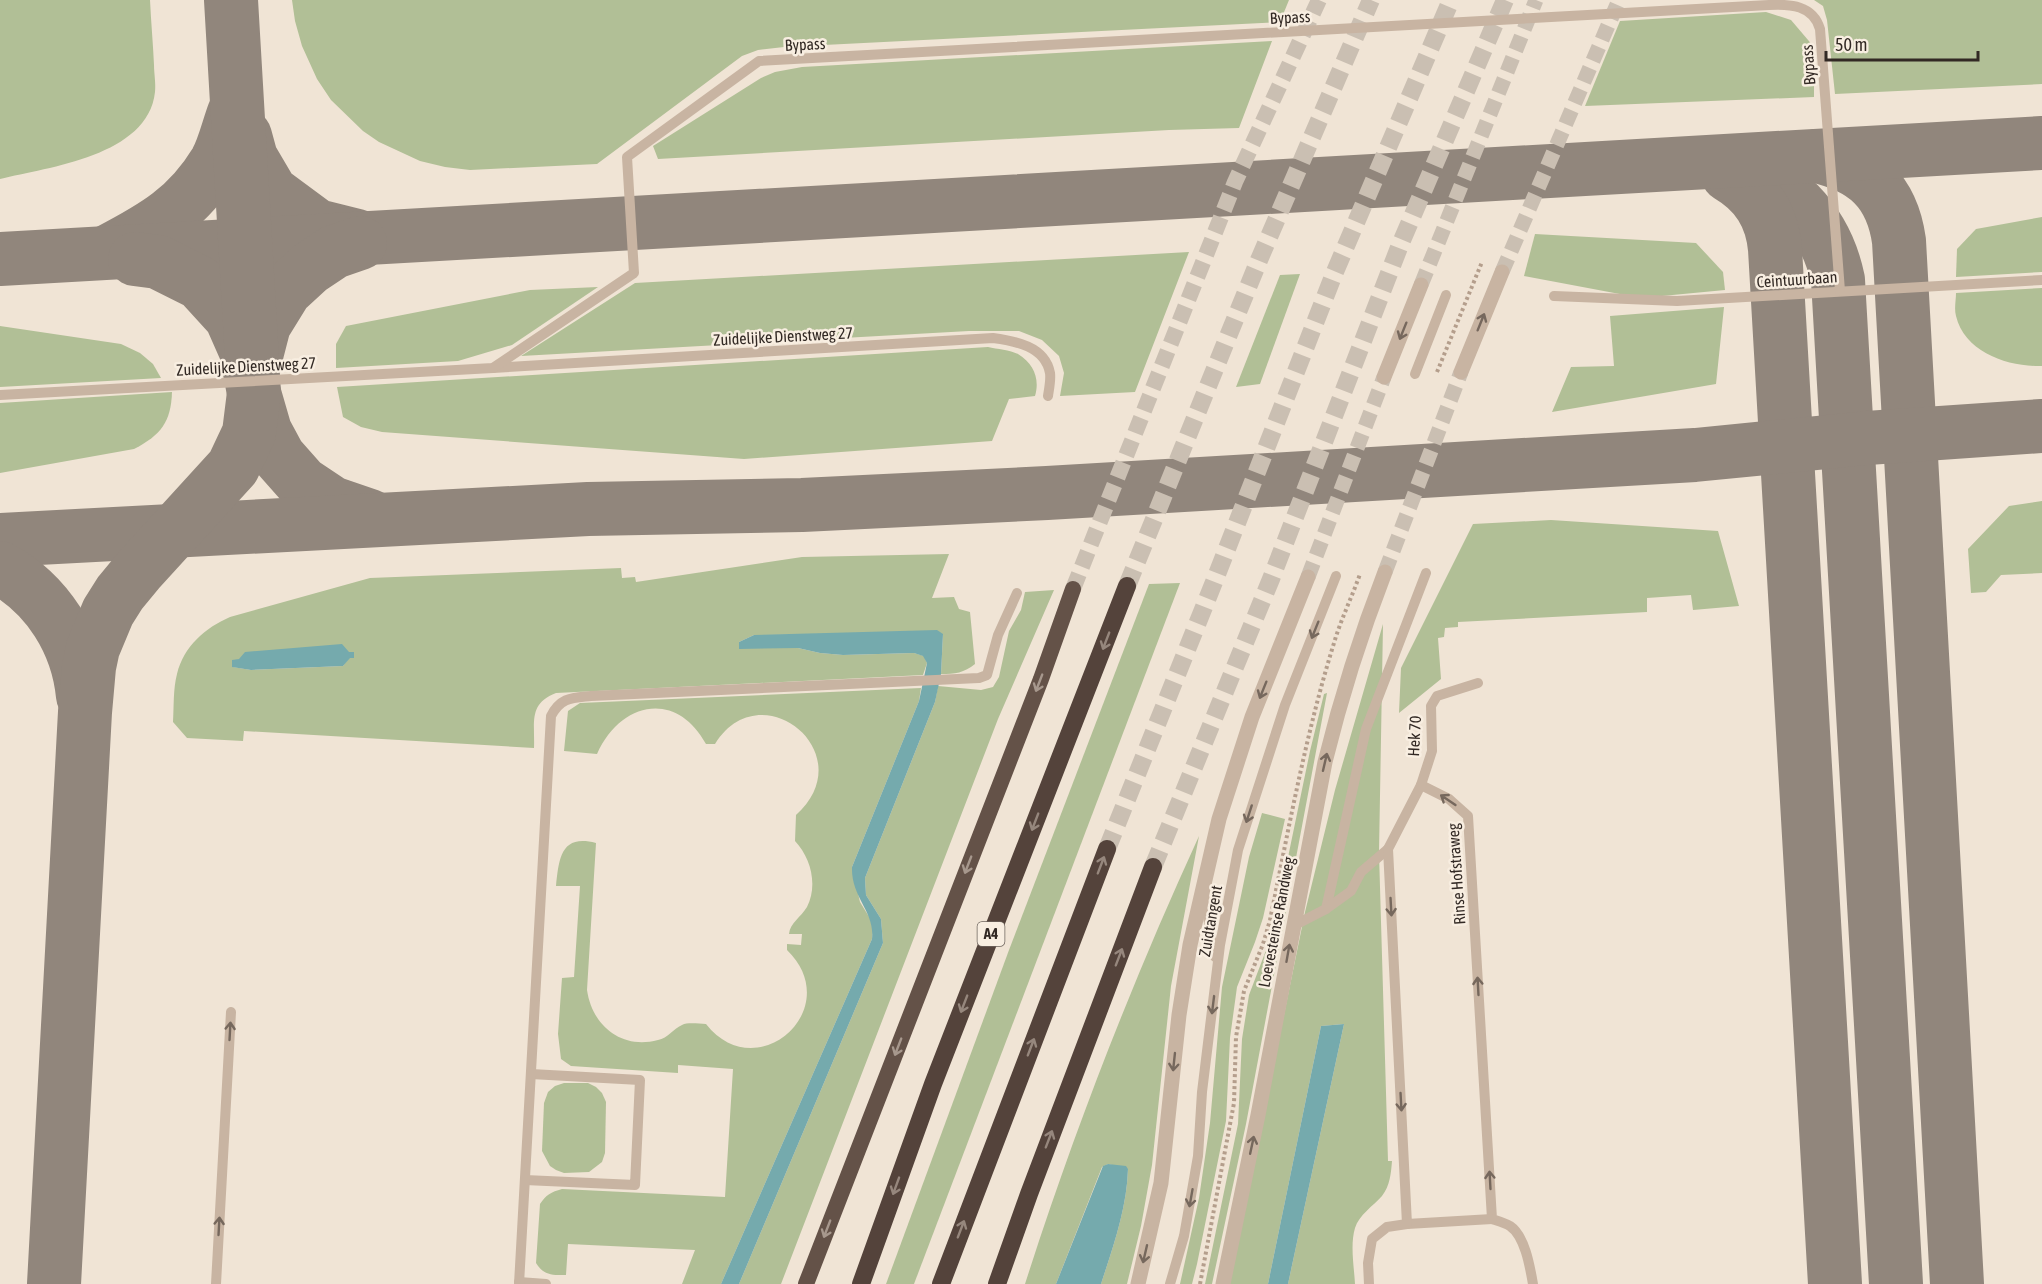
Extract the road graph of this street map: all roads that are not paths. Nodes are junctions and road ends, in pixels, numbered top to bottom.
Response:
1 (1502, 272) tunnel mouth
2 (2042, 280) edge
3 (1421, 285) tunnel mouth
4 (1840, 291) junction
5 (1446, 295) dead end
6 (1554, 296) dead end
7 (493, 368) junction
8 (1461, 372) tunnel mouth
9 (1415, 374) dead end
10 (1384, 376) tunnel mouth
11 (0, 395) edge
12 (1048, 396) dead end
13 (1385, 572) tunnel mouth
14 (1426, 573) dead end
15 (1336, 576) dead end
16 (1308, 577) tunnel mouth
17 (1127, 586) tunnel mouth
18 (1073, 589) tunnel mouth
19 (1017, 593) dead end
20 (1478, 683) dead end
21 (1421, 785) junction
22 (1107, 849) tunnel mouth
23 (1388, 849) junction
24 (1153, 867) tunnel mouth
25 (1203, 889) junction
26 (1326, 909) junction
27 (1293, 926) junction
28 (1217, 970) junction
29 (231, 1012) dead end
30 (531, 1074) junction
31 (525, 1180) junction
32 (1492, 1219) junction
33 (1407, 1224) junction
34 (519, 1283) edge
35 (216, 1284) edge
36 (546, 1284) edge
37 (806, 1284) edge
38 (861, 1284) edge
39 (941, 1284) edge
40 (997, 1284) edge
41 (1138, 1284) edge
42 (1170, 1284) edge
43 (1222, 1284) edge
44 (1369, 1284) edge
45 (1533, 1284) edge

8 -> 1 street
2 - 4 lane, Ceintuurbaan
3 -> 10 street
4 - 6 lane, Ceintuurbaan
4 - 7 lane, Bypass
5 - 9 lane
7 - 11 lane, Zuidelijke Dienstweg 27
7 - 12 lane, Zuidelijke Dienstweg 27
27 -> 13 street, Loevesteinse Randweg
14 - 26 lane
15 -> 28 lane, Zuidtangent
16 -> 25 street
17 -> 38 highway, A4
18 -> 37 highway
19 - 30 lane
20 - 21 lane, Hek 70
21 - 23 lane
32 -> 21 lane, Rinse Hofstraweg
39 -> 22 highway
23 - 26 lane
23 -> 33 lane
40 -> 24 highway
25 - 28 lane
25 -> 41 street
26 - 27 lane
43 -> 27 street, Loevesteinse Randweg
28 -> 42 lane, Zuidtangent
35 -> 29 lane
30 - 31 lane
30 - 31 lane
31 - 34 lane
32 - 33 lane
32 - 45 lane
33 - 44 lane
34 - 36 lane

